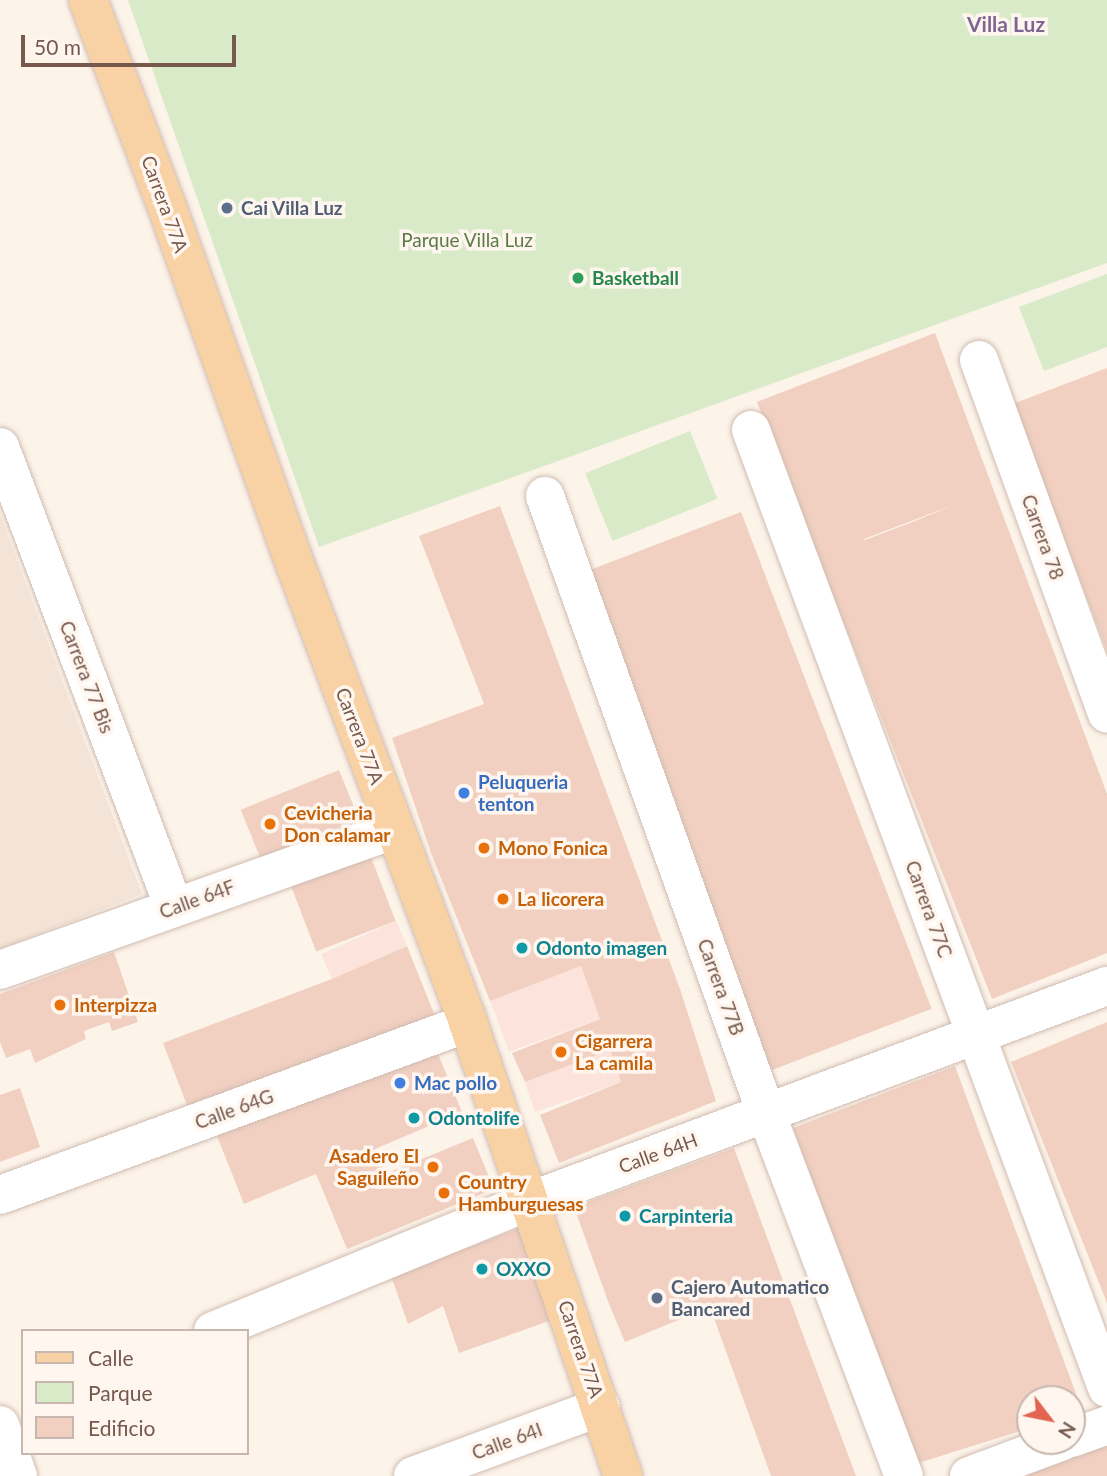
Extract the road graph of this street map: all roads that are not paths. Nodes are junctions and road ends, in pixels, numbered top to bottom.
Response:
1 (88, 0) edge
2 (979, 360) dead end
3 (751, 430) dead end
4 (0, 447) edge
5 (545, 496) dead end
6 (1107, 714) edge
7 (395, 829) junction
8 (174, 906) junction
9 (0, 970) edge
10 (1107, 986) edge
11 (468, 1023) junction
12 (976, 1035) junction
13 (766, 1113) junction
14 (0, 1195) edge
15 (530, 1201) junction
16 (219, 1329) edge
17 (1107, 1388) edge
18 (601, 1407) junction
19 (21, 1410) edge
20 (0, 1418) edge
21 (0, 1424) edge
22 (1107, 1425) edge
23 (1086, 1433) edge
24 (1025, 1455) edge
25 (18, 1476) edge
26 (413, 1476) edge
27 (623, 1476) edge
28 (904, 1476) edge
29 (969, 1476) edge

1 - 7 main road, Carrera 77A
2 - 6 street, Carrera 78
3 - 12 street, Carrera 77C
4 - 8 street, Carrera 77 Bis
5 - 13 street, Carrera 77B
7 - 8 street, Calle 64F
7 - 11 main road, Carrera 77A
8 - 9 street, Calle 64F
10 - 12 street, Calle 64H
11 - 14 street, Calle 64G
11 - 15 main road, Carrera 77A
12 - 13 street, Calle 64H
12 - 17 street, Carrera 77C
13 - 15 street, Calle 64H
13 - 28 street, Carrera 77B
15 - 16 street, Calle 64H
15 - 18 main road, Carrera 77A
18 - 26 street, Calle 64I
18 - 27 main road, Carrera 77A
19 - 20 street
21 - 25 street
22 - 23 street
24 - 29 street

